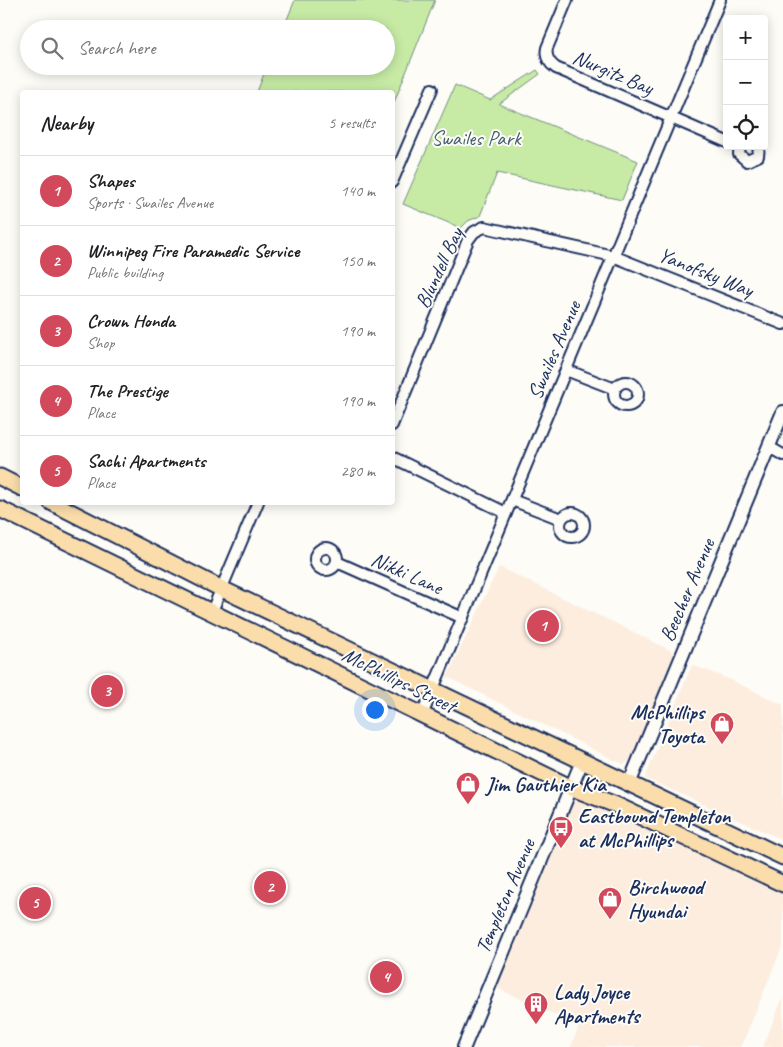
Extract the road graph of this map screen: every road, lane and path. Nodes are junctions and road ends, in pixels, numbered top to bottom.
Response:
1 (567, 0) edge
2 (720, 0) edge
3 (432, 89) dead end
4 (671, 117) junction
5 (723, 140) edge
6 (740, 150) edge
7 (758, 150) edge
8 (395, 175) edge
9 (613, 256) junction
10 (783, 324) edge
11 (566, 370) junction
12 (615, 389) dead end
13 (783, 412) edge
14 (395, 418) edge
15 (768, 447) junction
16 (783, 455) edge
17 (395, 458) edge
18 (0, 477) edge
19 (20, 487) edge
20 (512, 500) junction
21 (57, 505) edge
22 (257, 505) edge
23 (0, 509) edge
24 (506, 513) junction
25 (561, 519) dead end
26 (337, 562) dead end
27 (222, 589) junction
28 (212, 611) junction
29 (463, 618) junction
30 (433, 690) junction
31 (422, 715) junction
32 (582, 761) junction
33 (629, 784) junction
34 (572, 788) junction
35 (783, 857) edge
36 (783, 884) edge
37 (464, 1047) edge

1 - 4 street, Nurgitz Bay
2 - 4 street, Swailes Avenue
3 - 8 street
4 - 5 street
4 - 9 street, Swailes Avenue
6 - 7 street
9 - 10 street, Yanofsky Way
9 - 11 street, Swailes Avenue
9 - 14 street, Blundell Bay
11 - 12 street
11 - 20 street, Swailes Avenue
13 - 15 street, Beecher Avenue
15 - 16 street
15 - 33 street, Beecher Avenue
17 - 24 street
18 - 19 main road
20 - 24 street, Swailes Avenue
20 - 25 street
21 - 27 main road, McPhillips Street
22 - 27 street
23 - 28 main road, McPhillips Street
24 - 29 street, Swailes Avenue
26 - 29 street, Nikki Lane
27 - 28 street
27 - 30 main road, McPhillips Street
28 - 31 main road, McPhillips Street
29 - 30 street, Swailes Avenue
30 - 31 street, Swailes Avenue
30 - 32 main road, McPhillips Street
31 - 34 main road, McPhillips Street
32 - 33 main road, McPhillips Street
32 - 34 street, Templeton Avenue
33 - 35 main road, McPhillips Street
34 - 36 main road, McPhillips Street
34 - 37 street, Templeton Avenue

